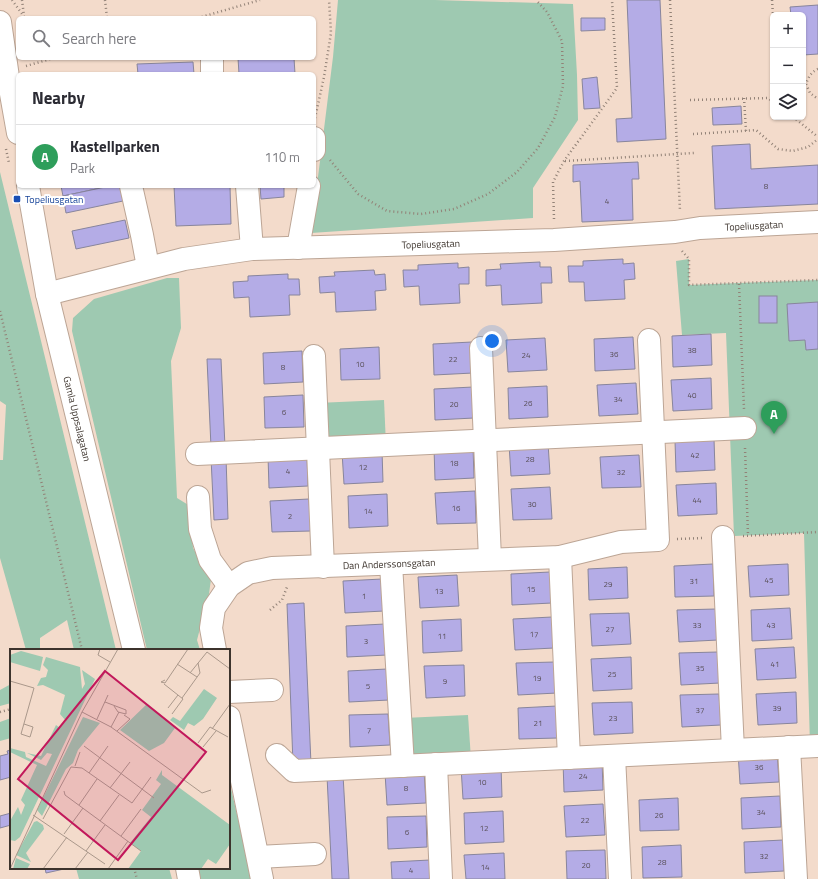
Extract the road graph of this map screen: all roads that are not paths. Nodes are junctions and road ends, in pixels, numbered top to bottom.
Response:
1 (0, 22) edge
2 (212, 60) edge
3 (212, 72) edge
4 (16, 123) edge
5 (28, 188) edge
6 (131, 188) edge
7 (247, 188) edge
8 (309, 188) edge
9 (818, 222) edge
10 (298, 248) junction
11 (252, 250) junction
12 (148, 267) junction
13 (47, 294) junction
14 (649, 340) dead end
15 (481, 348) dead end
16 (314, 356) dead end
17 (745, 428) dead end
18 (653, 432) junction
19 (485, 440) junction
20 (318, 448) junction
21 (197, 454) dead end
22 (198, 497) dead end
23 (723, 537) dead end
24 (560, 557) junction
25 (490, 559) junction
26 (391, 564) junction
27 (323, 567) junction
28 (229, 586) junction
29 (134, 649) edge
30 (215, 649) edge
31 (272, 690) dead end
32 (230, 692) edge
33 (230, 722) edge
34 (818, 746) edge
35 (789, 747) junction
36 (733, 750) junction
37 (277, 755) dead end
38 (614, 756) junction
39 (569, 758) junction
40 (436, 764) junction
41 (403, 766) junction
42 (315, 854) dead end
43 (258, 857) junction
44 (187, 869) edge
45 (189, 879) edge
46 (262, 879) edge
47 (441, 879) edge
48 (620, 879) edge
49 (796, 879) edge

1 - 4 street
2 - 3 street
5 - 13 street, Gamla Uppsalagatan
6 - 12 street
7 - 11 street
8 - 10 street
9 - 10 street, Topeliusgatan
10 - 11 street, Topeliusgatan
11 - 12 street, Topeliusgatan
12 - 13 street, Topeliusgatan
13 - 29 street, Gamla Uppsalagatan
14 - 18 street
15 - 19 street
16 - 20 street
17 - 18 street
18 - 19 street
18 - 24 street, Dan Anderssonsgatan
19 - 20 street
19 - 25 street
20 - 21 street
20 - 27 street
22 - 28 street
23 - 36 street
24 - 25 street, Dan Anderssonsgatan
24 - 39 street
25 - 26 street, Dan Anderssonsgatan
26 - 27 street, Dan Anderssonsgatan
26 - 41 street
27 - 28 street, Dan Anderssonsgatan
28 - 30 street, Dan Anderssonsgatan
31 - 32 street
33 - 43 street
34 - 35 street
35 - 36 street
35 - 49 street
36 - 38 street
37 - 41 street
38 - 39 street
38 - 48 street
39 - 40 street
40 - 41 street
40 - 47 street
42 - 43 street
43 - 46 street
44 - 45 street

